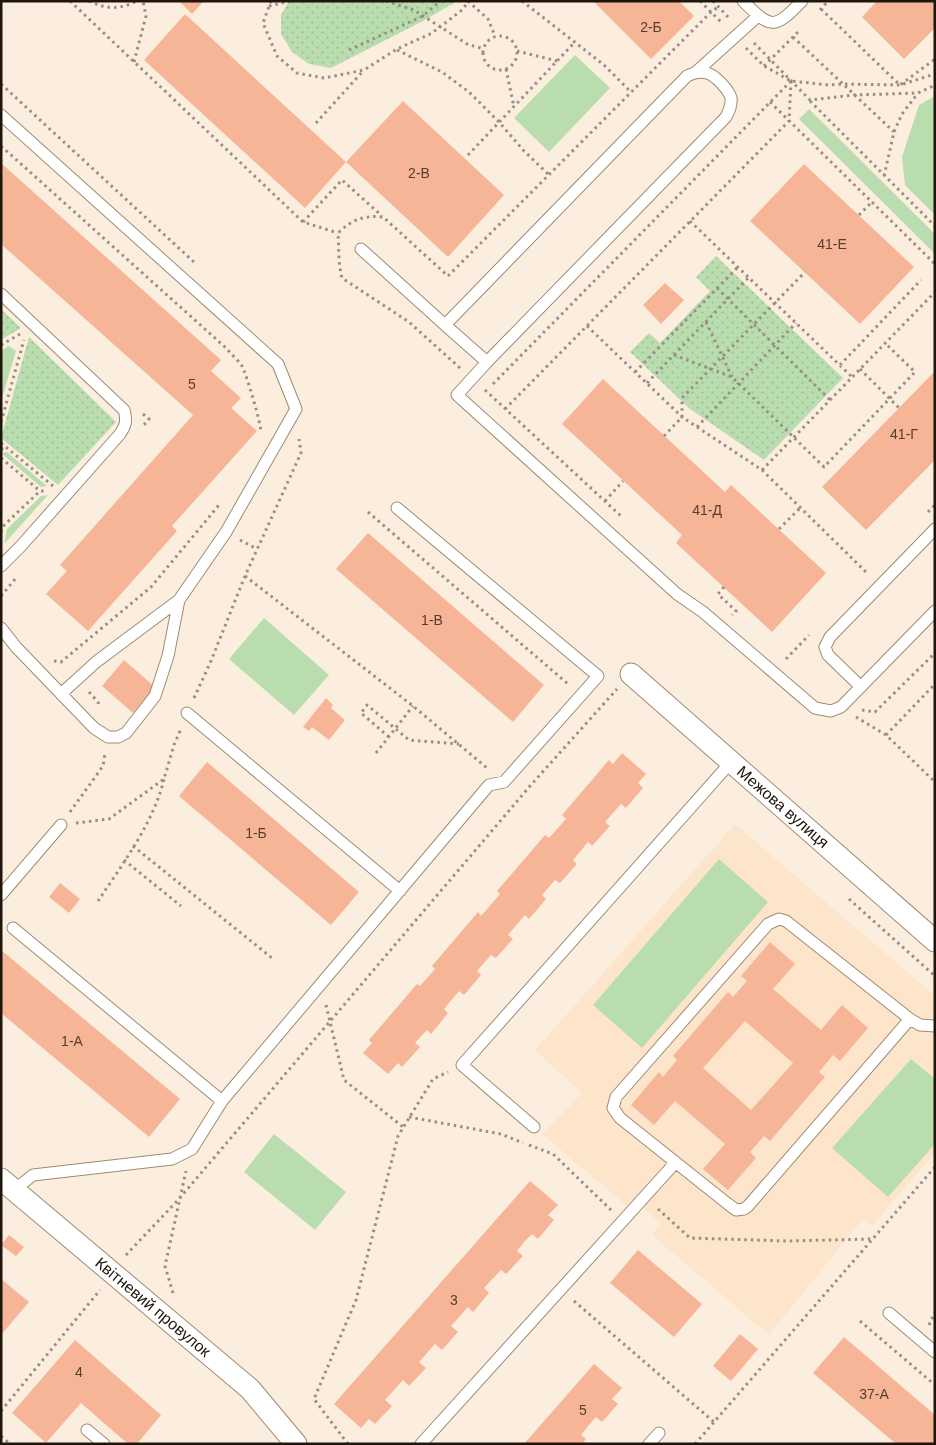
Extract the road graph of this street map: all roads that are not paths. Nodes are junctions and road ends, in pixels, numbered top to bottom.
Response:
1 (743, 1) edge
2 (802, 1) edge
3 (758, 16) junction
4 (696, 72) junction
5 (1, 115) edge
6 (361, 249) dead end
7 (1, 294) edge
8 (445, 325) junction
9 (487, 362) junction
10 (397, 508) dead end
11 (935, 529) edge
12 (1, 566) edge
13 (179, 600) junction
14 (935, 611) edge
15 (1, 628) edge
16 (631, 674) road end
17 (861, 686) junction
18 (61, 694) junction
19 (187, 713) road end
20 (731, 762) junction
21 (61, 825) road end
22 (400, 891) junction
23 (1, 895) edge
24 (13, 928) dead end
25 (935, 940) edge
26 (910, 1019) junction
27 (935, 1026) edge
28 (222, 1101) junction
29 (534, 1127) dead end
30 (675, 1163) junction
31 (8, 1185) edge
32 (889, 1313) dead end
33 (935, 1352) edge
34 (87, 1430) dead end
35 (659, 1432) dead end
36 (104, 1444) edge
37 (296, 1444) edge
38 (421, 1444) edge
39 (649, 1444) edge

1 - 3 lane
2 - 3 lane
3 - 4 lane
4 - 8 lane
4 - 9 lane
5 - 13 lane
6 - 8 lane
7 - 12 lane
8 - 9 lane
9 - 17 lane
10 - 22 lane
11 - 17 lane
13 - 18 lane
13 - 18 lane
14 - 17 lane
15 - 18 lane
16 - 20 street, Межова вулиця
19 - 22 lane
20 - 25 street, Межова вулиця
20 - 29 lane
21 - 23 lane
22 - 28 lane
24 - 28 lane
26 - 27 lane
26 - 30 lane
26 - 30 lane
28 - 31 lane
30 - 38 lane
31 - 37 street, Квітневий провулок
32 - 33 lane
34 - 36 lane
35 - 39 lane

